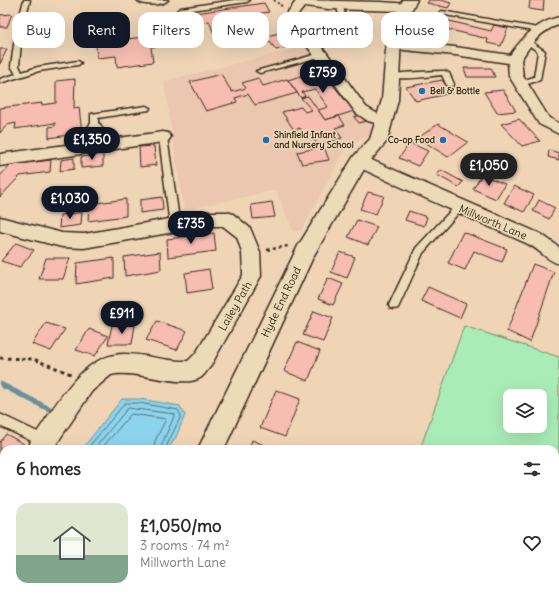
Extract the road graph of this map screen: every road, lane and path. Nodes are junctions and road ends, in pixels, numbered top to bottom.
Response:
1 (27, 0) edge
2 (144, 0) edge
3 (162, 0) edge
4 (247, 0) edge
5 (299, 1) edge
6 (408, 4) edge
7 (179, 12) edge
8 (449, 14) edge
9 (559, 21) edge
10 (538, 30) junction
11 (527, 41) junction
12 (394, 48) edge
13 (424, 48) edge
14 (321, 55) junction
15 (514, 60) junction
16 (78, 64) dead end
17 (260, 71) dead end
18 (20, 74) junction
19 (392, 76) junction
20 (0, 81) edge
21 (450, 84) dead end
22 (521, 84) junction
23 (146, 108) dead end
24 (385, 121) junction
25 (95, 128) joint
26 (559, 129) edge
27 (163, 137) joint
28 (96, 147) junction
29 (0, 160) edge
30 (360, 161) junction
31 (459, 207) junction
32 (0, 224) edge
33 (175, 226) junction
34 (251, 252) junction
35 (306, 252) junction
36 (559, 257) edge
37 (394, 305) dead end
38 (0, 358) edge
39 (88, 381) junction
40 (0, 420) edge
41 (42, 445) edge
42 (213, 445) edge

1 - 18 lane
2 - 3 street
4 - 7 lane
5 - 6 street
5 - 14 street
8 - 10 lane
9 - 10 street
10 - 11 street
11 - 15 street
11 - 22 lane
12 - 19 main road, Hyde End Road
13 - 15 street
14 - 17 lane
14 - 24 street
15 - 22 street
16 - 18 lane
18 - 20 lane
19 - 21 lane
19 - 24 main road, Hyde End Road
22 - 26 street
23 - 25 lane
24 - 30 main road, Hyde End Road
25 - 28 street
27 - 28 street
27 - 33 lane
28 - 29 street
30 - 31 street, Millworth Lane
30 - 35 main road, Hyde End Road
31 - 36 street, Millworth Lane
31 - 37 lane
32 - 33 street, Lailey Path
33 - 34 street, Lailey Path
34 - 35 path
34 - 39 street, Lailey Path
35 - 42 main road, Hyde End Road
38 - 39 path
39 - 41 street
40 - 41 lane

